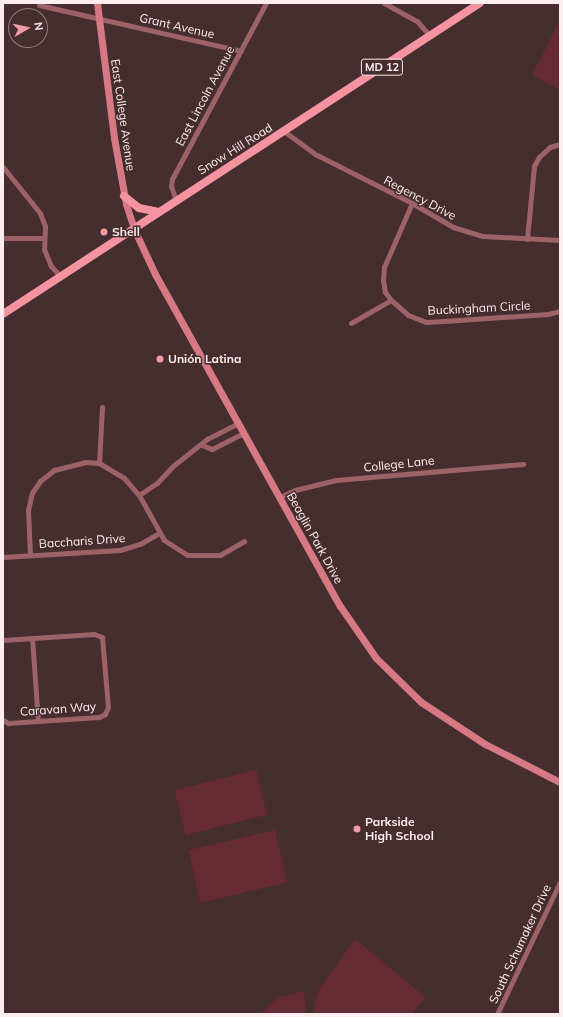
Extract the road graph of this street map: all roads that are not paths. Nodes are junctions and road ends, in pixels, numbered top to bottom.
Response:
1 (97, 3) edge
2 (266, 3) edge
3 (384, 3) edge
4 (480, 3) edge
5 (39, 4) dead end
6 (99, 18) junction
7 (430, 36) junction
8 (241, 51) junction
9 (285, 132) junction
10 (560, 144) edge
11 (3, 167) edge
12 (124, 196) junction
13 (176, 201) junction
14 (412, 203) junction
15 (159, 212) junction
16 (134, 229) junction
17 (3, 238) edge
18 (44, 238) junction
19 (527, 239) junction
20 (560, 240) edge
21 (60, 276) junction
22 (391, 300) junction
23 (560, 311) edge
24 (3, 314) edge
25 (351, 323) dead end
26 (102, 407) dead end
27 (239, 423) junction
28 (244, 433) junction
29 (202, 445) junction
30 (98, 463) junction
31 (523, 464) dead end
32 (139, 495) junction
33 (280, 497) junction
34 (159, 533) junction
35 (244, 541) dead end
36 (30, 555) junction
37 (3, 557) edge
38 (32, 638) junction
39 (3, 640) edge
40 (3, 720) edge
41 (38, 721) junction
42 (560, 782) edge
43 (560, 882) edge
44 (497, 1014) edge

1 - 6 main road, East College Avenue
2 - 8 street, East Lincoln Avenue
3 - 7 street
4 - 7 main road, Snow Hill Road / MD 12
5 - 6 street, Grant Avenue
6 - 8 street, Grant Avenue
6 - 12 main road, East College Avenue
7 - 9 main road, Snow Hill Road / MD 12
8 - 13 street, East Lincoln Avenue
9 - 13 main road, Snow Hill Road / MD 12
9 - 14 street, Regency Drive
10 - 19 street
11 - 18 street
12 - 15 main road
12 - 16 main road, East College Avenue
13 - 15 main road, Snow Hill Road / MD 12
14 - 19 street, Regency Drive
14 - 22 street, Buckingham Circle
15 - 16 main road, Snow Hill Road / MD 12
16 - 21 main road, Snow Hill Road / MD 12
16 - 27 main road, Beaglin Park Drive
17 - 18 street
18 - 21 street
19 - 20 street, Regency Drive
21 - 24 main road, Snow Hill Road / MD 12
22 - 23 street, Buckingham Circle
22 - 25 street
26 - 30 street
27 - 28 main road, Beaglin Park Drive
27 - 29 street
28 - 29 street
28 - 33 main road, Beaglin Park Drive
29 - 32 street
30 - 32 street
30 - 36 street
31 - 33 street, College Lane
32 - 34 street
33 - 42 main road, Beaglin Park Drive
34 - 35 street
34 - 36 street, Baccharis Drive
36 - 37 street, Baccharis Drive
38 - 39 street, Caravan Way
38 - 41 street
38 - 41 street, Caravan Way
40 - 41 street, Caravan Way
43 - 44 street, South Schumaker Drive

